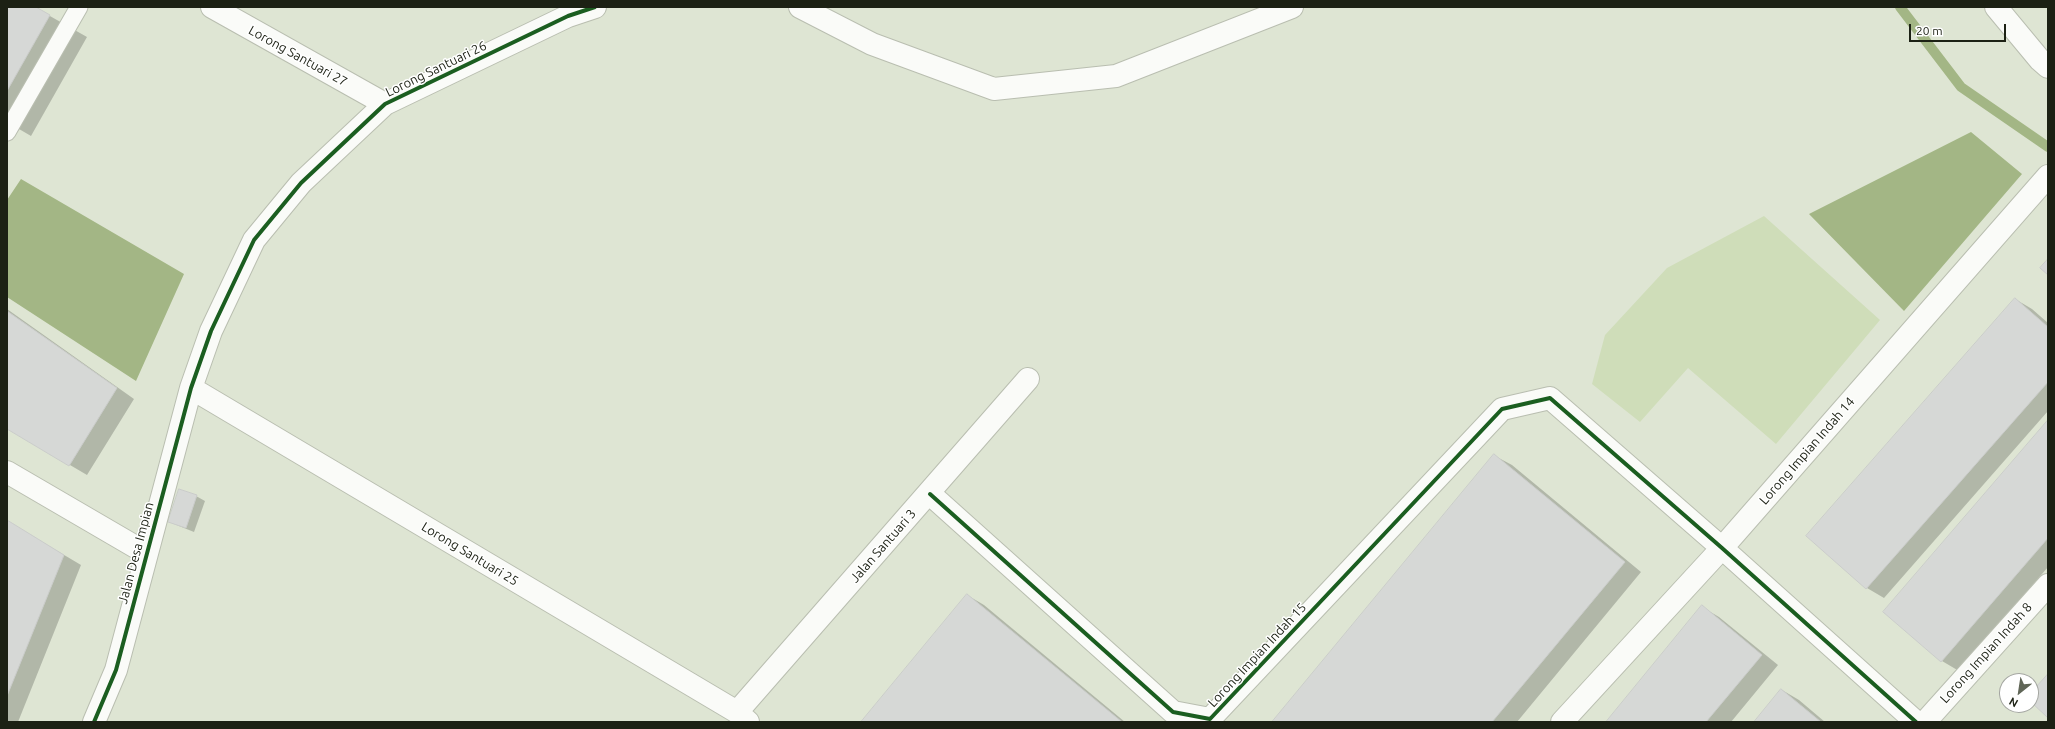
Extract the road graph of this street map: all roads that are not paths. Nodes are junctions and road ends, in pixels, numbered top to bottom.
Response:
1 (79, 7) edge
2 (212, 7) edge
3 (595, 7) edge
4 (800, 7) edge
5 (1292, 7) edge
6 (1996, 7) edge
7 (2048, 67) edge
8 (385, 104) junction
9 (7, 132) edge
10 (2046, 179) edge
11 (1028, 379) dead end
12 (191, 388) junction
13 (7, 472) edge
14 (930, 494) junction
15 (1722, 548) junction
16 (146, 553) junction
17 (2048, 585) edge
18 (742, 717) edge
19 (94, 722) edge
20 (1562, 722) edge
21 (1916, 722) edge
22 (1925, 722) edge

1 - 9 lane
2 - 8 street, Lorong Santuari 27
3 - 8 street, Lorong Santuari 26
4 - 5 street
6 - 7 street
8 - 12 street, Lorong Santuari 26
10 - 15 street, Lorong Impian Indah 14
11 - 14 street, Jalan Santuari 3
12 - 16 street, Jalan Desa Impian
12 - 18 street, Lorong Santuari 25
13 - 16 street
14 - 15 street, Lorong Impian Indah 15
14 - 18 street, Jalan Santuari 3
15 - 20 street, Lorong Impian Indah 14
15 - 21 street
16 - 19 street, Jalan Desa Impian
17 - 22 street, Lorong Impian Indah 8

